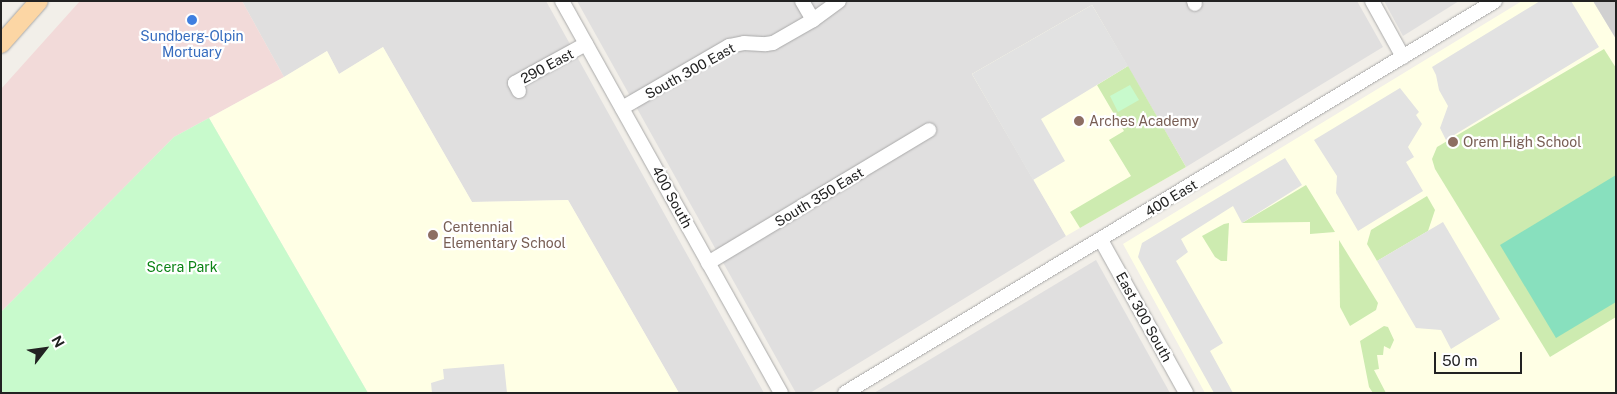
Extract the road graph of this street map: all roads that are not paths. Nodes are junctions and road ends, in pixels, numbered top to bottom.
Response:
1 (39, 1) edge
2 (562, 1) edge
3 (802, 1) edge
4 (839, 1) edge
5 (1372, 1) edge
6 (1495, 1) edge
7 (813, 20) junction
8 (1, 44) edge
9 (586, 44) junction
10 (1403, 57) junction
11 (519, 91) dead end
12 (622, 108) junction
13 (929, 130) dead end
14 (1101, 240) junction
15 (708, 263) junction
16 (781, 393) edge
17 (845, 393) edge
18 (1186, 393) edge

1 - 8 main road
2 - 9 street, 400 South
3 - 7 street
4 - 7 street, South 300 East
5 - 10 street
6 - 10 street, 400 East
7 - 12 street, South 300 East
9 - 11 street, 290 East
9 - 12 street, 400 South
10 - 14 street, 400 East
12 - 15 street, 400 South
13 - 15 street, South 350 East
14 - 17 street, 400 East
14 - 18 street, East 300 South
15 - 16 street, 400 South

